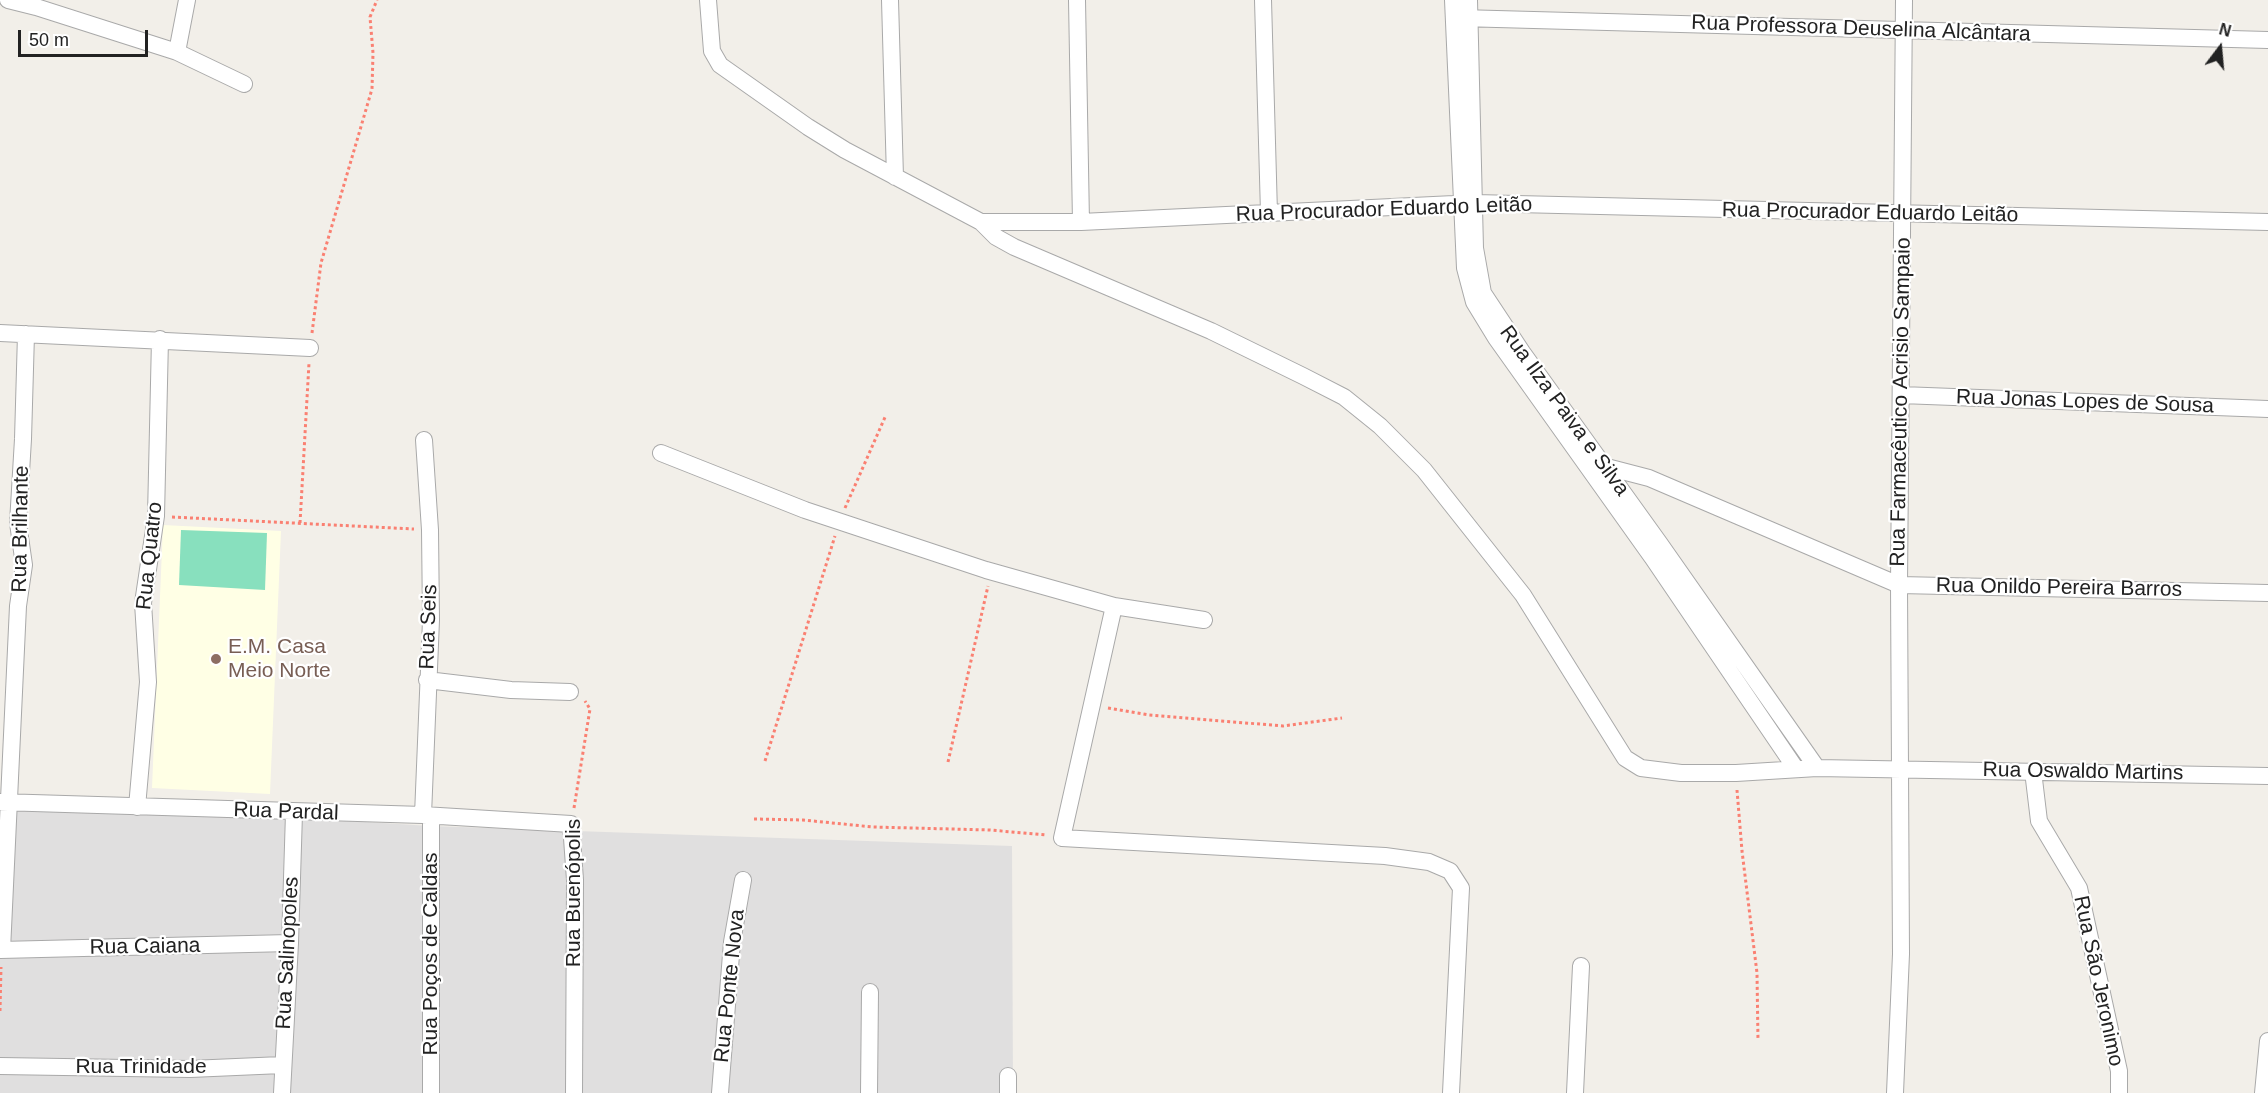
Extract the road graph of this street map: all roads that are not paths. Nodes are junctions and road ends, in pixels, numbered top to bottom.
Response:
1 (8, 0) edge
2 (187, 0) edge
3 (708, 0) edge
4 (890, 0) edge
5 (1077, 0) edge
6 (1263, 0) edge
7 (1453, 0) edge
8 (1469, 0) edge
9 (1904, 0) edge
10 (37, 3) edge
11 (1461, 18) junction
12 (1904, 30) junction
13 (2268, 40) edge
14 (177, 52) junction
15 (244, 84) dead end
16 (895, 177) junction
17 (1468, 203) junction
18 (1269, 213) junction
19 (1903, 213) junction
20 (981, 222) junction
21 (1081, 222) junction
22 (2268, 222) edge
23 (0, 333) edge
24 (26, 334) junction
25 (160, 339) junction
26 (310, 348) road end
27 (1901, 394) junction
28 (2268, 409) edge
29 (424, 440) dead end
30 (661, 453) dead end
31 (1585, 462) junction
32 (1605, 467) junction
33 (1899, 585) junction
34 (2268, 593) edge
35 (1114, 606) junction
36 (1203, 620) dead end
37 (427, 680) junction
38 (570, 692) road end
39 (1816, 768) junction
40 (1899, 768) junction
41 (1796, 769) junction
42 (2033, 771) junction
43 (2268, 776) edge
44 (4, 802) edge
45 (137, 807) junction
46 (294, 813) junction
47 (427, 816) junction
48 (572, 824) joint
49 (743, 880) dead end
50 (290, 943) junction
51 (1, 950) edge
52 (1581, 966) dead end
53 (870, 992) dead end
54 (2268, 1041) edge
55 (282, 1065) junction
56 (0, 1066) edge
57 (282, 1093) edge
58 (431, 1093) edge
59 (574, 1093) edge
60 (720, 1093) edge
61 (869, 1093) edge
62 (1451, 1093) edge
63 (1575, 1093) edge
64 (1895, 1093) edge
65 (2119, 1093) edge
66 (2263, 1093) edge

1 - 10 street
2 - 14 street
3 - 16 street, Rua Procurador Eduardo Leitão
4 - 16 street
5 - 21 street
6 - 18 street
7 - 11 street, Rua Ilza Paiva e Silva
8 - 11 street, Rua Ilza Paiva e Silva
9 - 12 street, Rua Farmacêutico Acrisio Sampaio
10 - 14 street
11 - 12 street, Rua Professora Deuselina Alcântara
11 - 17 street, Rua Ilza Paiva e Silva
12 - 13 street, Rua Professora Deuselina Alcântara
12 - 19 street, Rua Farmacêutico Acrisio Sampaio
14 - 15 street
16 - 20 street, Rua Procurador Eduardo Leitão
17 - 18 street, Rua Procurador Eduardo Leitão
17 - 19 street, Rua Procurador Eduardo Leitão
17 - 31 street, Rua Ilza Paiva e Silva
17 - 32 street, Rua Ilza Paiva e Silva
18 - 21 street, Rua Procurador Eduardo Leitão
19 - 22 street, Rua Procurador Eduardo Leitão
19 - 27 street, Rua Farmacêutico Acrisio Sampaio
20 - 21 street, Rua Procurador Eduardo Leitão
20 - 41 street, Rua Oswaldo Martins
23 - 24 street
24 - 25 street
24 - 44 street, Rua Brilhante
25 - 26 street
25 - 45 street, Rua Quatro
27 - 28 street, Rua Jonas Lopes de Sousa
27 - 33 street, Rua Farmacêutico Acrisio Sampaio
29 - 37 street, Rua Seis
30 - 35 street
31 - 32 street, Rua Onildo Pereira Barros
31 - 41 street, Rua Ilza Paiva e Silva
32 - 33 street, Rua Onildo Pereira Barros
32 - 39 street, Rua Ilza Paiva e Silva
33 - 34 street, Rua Onildo Pereira Barros
33 - 40 street, Rua Farmacêutico Acrisio Sampaio
35 - 36 street
35 - 62 street
37 - 38 street
37 - 47 street, Rua Seis
39 - 40 street, Rua Oswaldo Martins
39 - 41 street, Rua Oswaldo Martins
40 - 42 street, Rua Oswaldo Martins
40 - 64 street
42 - 43 street, Rua Oswaldo Martins
42 - 65 street, Rua São Jeronimo
44 - 45 street, Rua Pardal
44 - 51 street, Rua Brilhante
45 - 46 street, Rua Pardal
46 - 47 street, Rua Pardal
46 - 50 street, Rua Salinopoles
47 - 48 street, Rua Pardal
47 - 58 street, Rua Poços de Caldas
48 - 59 street, Rua Buenópolis
49 - 60 street, Rua Ponte Nova
50 - 51 street, Rua Caiana
50 - 55 street, Rua Salinopoles
52 - 63 street
53 - 61 street
54 - 66 street
55 - 56 street, Rua Trinidade
55 - 57 street, Rua Salinopoles

